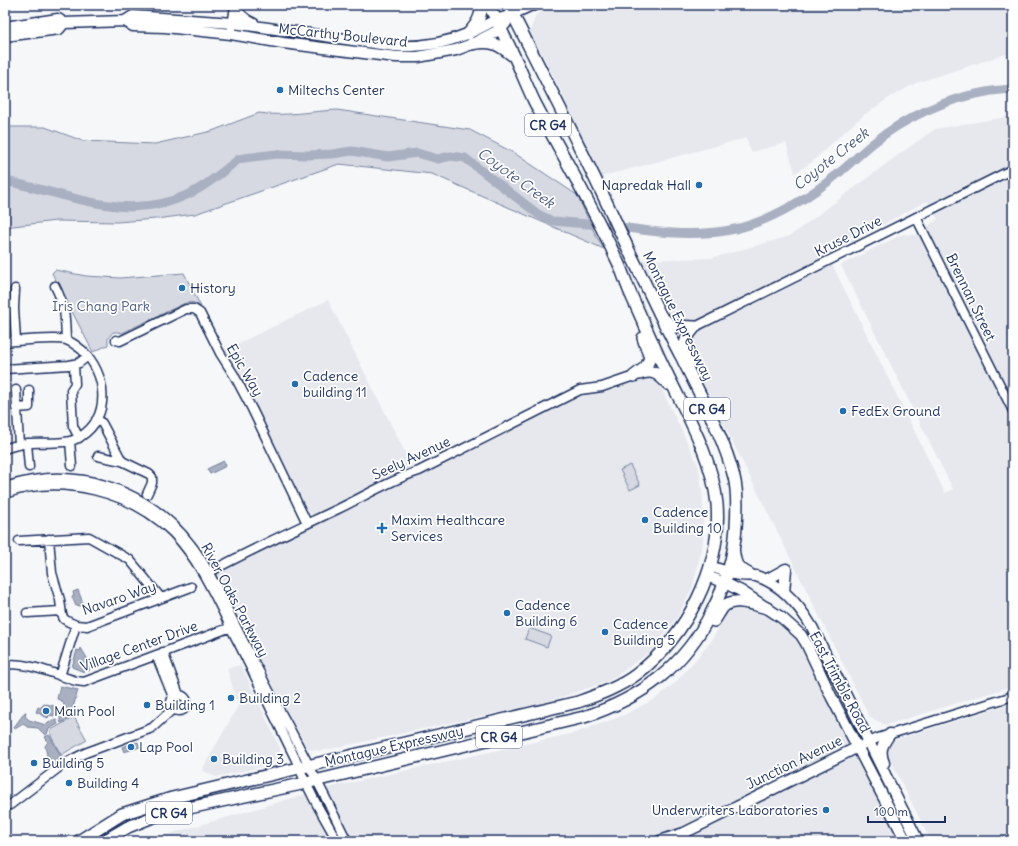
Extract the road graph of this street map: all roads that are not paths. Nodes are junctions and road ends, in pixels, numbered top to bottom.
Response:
1 (235, 5) edge
2 (481, 5) edge
3 (489, 5) edge
4 (508, 5) edge
5 (522, 5) edge
6 (534, 5) edge
7 (513, 16) junction
8 (125, 21) junction
9 (64, 23) junction
10 (232, 23) junction
11 (498, 24) junction
12 (5, 27) edge
13 (261, 27) junction
14 (231, 34) junction
15 (5, 36) edge
16 (470, 39) junction
17 (515, 58) junction
18 (1013, 169) edge
19 (916, 217) junction
20 (55, 286) dead end
21 (15, 289) dead end
22 (631, 296) junction
23 (659, 315) junction
24 (695, 327) junction
25 (66, 340) junction
26 (116, 340) dead end
27 (16, 341) junction
28 (5, 342) edge
29 (88, 356) junction
30 (74, 365) junction
31 (5, 369) edge
32 (634, 376) junction
33 (16, 390) dead end
34 (29, 390) dead end
35 (674, 390) junction
36 (703, 400) junction
37 (16, 408) junction
38 (1013, 411) edge
39 (96, 420) junction
40 (79, 438) junction
41 (70, 441) junction
42 (23, 444) junction
43 (5, 449) edge
44 (98, 456) dead end
45 (122, 462) junction
46 (72, 466) dead end
47 (28, 467) dead end
48 (6, 489) edge
49 (147, 494) dead end
50 (307, 523) junction
51 (50, 539) junction
52 (20, 541) dead end
53 (734, 551) junction
54 (709, 571) junction
55 (729, 572) junction
56 (206, 574) junction
57 (754, 576) junction
58 (766, 580) junction
59 (725, 583) junction
60 (191, 587) dead end
61 (784, 592) junction
62 (161, 598) junction
63 (767, 608) junction
64 (62, 610) junction
65 (27, 613) dead end
66 (76, 625) junction
67 (233, 626) junction
68 (695, 641) junction
69 (159, 654) junction
70 (5, 665) edge
71 (253, 672) junction
72 (60, 676) junction
73 (176, 696) junction
74 (1013, 696) edge
75 (276, 704) junction
76 (173, 709) junction
77 (890, 734) junction
78 (869, 742) junction
79 (858, 747) junction
80 (304, 767) junction
81 (311, 781) junction
82 (896, 797) junction
83 (5, 805) edge
84 (79, 841) edge
85 (104, 841) edge
86 (338, 841) edge
87 (347, 841) edge
88 (660, 841) edge
89 (906, 841) edge
90 (918, 841) edge

1 - 10 street
1 - 13 main road
2 - 16 highway
3 - 11 highway, Montague Expressway / CR G4
4 - 7 highway, Montague Expressway / CR G4
5 - 6 highway
6 - 7 street
7 - 11 main road, McCarthy Boulevard
7 - 23 highway, Montague Expressway / CR G4
8 - 9 main road, McCarthy Boulevard
8 - 10 main road, McCarthy Boulevard
8 - 14 main road, McCarthy Boulevard
9 - 12 main road, McCarthy Boulevard
9 - 15 main road, McCarthy Boulevard
10 - 13 main road, McCarthy Boulevard
10 - 14 street
11 - 16 main road, McCarthy Boulevard
11 - 17 highway, Montague Expressway / CR G4
13 - 16 main road, McCarthy Boulevard
14 - 16 main road, McCarthy Boulevard
16 - 17 highway
17 - 22 highway, Montague Expressway / CR G4
18 - 19 street, Kruse Drive
19 - 24 street, Kruse Drive
19 - 38 street, Brennan Street
20 - 25 street
21 - 27 street
22 - 32 highway
22 - 35 highway, Montague Expressway / CR G4
23 - 24 highway
23 - 36 highway, Montague Expressway / CR G4
24 - 36 highway
25 - 27 street
25 - 29 street
26 - 50 street, Epic Way
27 - 28 street
29 - 30 street
29 - 39 street
30 - 31 street
30 - 40 street
32 - 35 highway
32 - 50 street, Seely Avenue
33 - 37 street
34 - 37 street
35 - 54 highway, Montague Expressway / CR G4
36 - 53 highway, Montague Expressway / CR G4
37 - 42 street
39 - 40 street
39 - 45 street
40 - 41 street
41 - 42 street
41 - 46 street
42 - 43 street
42 - 47 street
44 - 45 street
45 - 49 street
48 - 56 street, River Oaks Parkway
50 - 56 street, Seely Avenue
51 - 52 street
51 - 62 street
51 - 64 street, Navaro Way
53 - 55 highway, Montague Expressway / CR G4
53 - 57 main road, East Trimble Road
54 - 55 main road, East Trimble Road
54 - 59 main road, East Trimble Road
54 - 80 highway, Montague Expressway / CR G4
55 - 57 main road, East Trimble Road
55 - 59 highway, Montague Expressway / CR G4
56 - 67 street, River Oaks Parkway
57 - 58 main road, East Trimble Road
58 - 61 main road, East Trimble Road
58 - 61 main road
59 - 63 main road, East Trimble Road
59 - 68 highway, Montague Expressway / CR G4
60 - 62 street, Navaro Way
61 - 78 main road, East Trimble Road
62 - 66 street, Navaro Way
63 - 68 highway
63 - 79 main road, East Trimble Road
64 - 65 street
64 - 66 street, Navaro Way
66 - 72 street
67 - 69 street, Village Center Drive
67 - 71 street, River Oaks Parkway
67 - 75 street, River Oaks Parkway
68 - 81 highway, Montague Expressway / CR G4
69 - 72 street, Village Center Drive
69 - 73 street
70 - 72 street, Village Center Drive
71 - 75 street
71 - 80 street, River Oaks Parkway
73 - 76 street
73 - 76 street
74 - 77 street, Junction Avenue
75 - 80 street, River Oaks Parkway
76 - 83 street
77 - 78 street, Junction Avenue
77 - 82 main road
78 - 79 street, Junction Avenue
78 - 82 main road, East Trimble Road
79 - 88 main road, Junction Avenue
79 - 89 main road, East Trimble Road
80 - 81 street
80 - 84 highway, Montague Expressway / CR G4
81 - 85 highway, Montague Expressway / CR G4
81 - 86 street
81 - 87 street
82 - 90 main road, East Trimble Road

